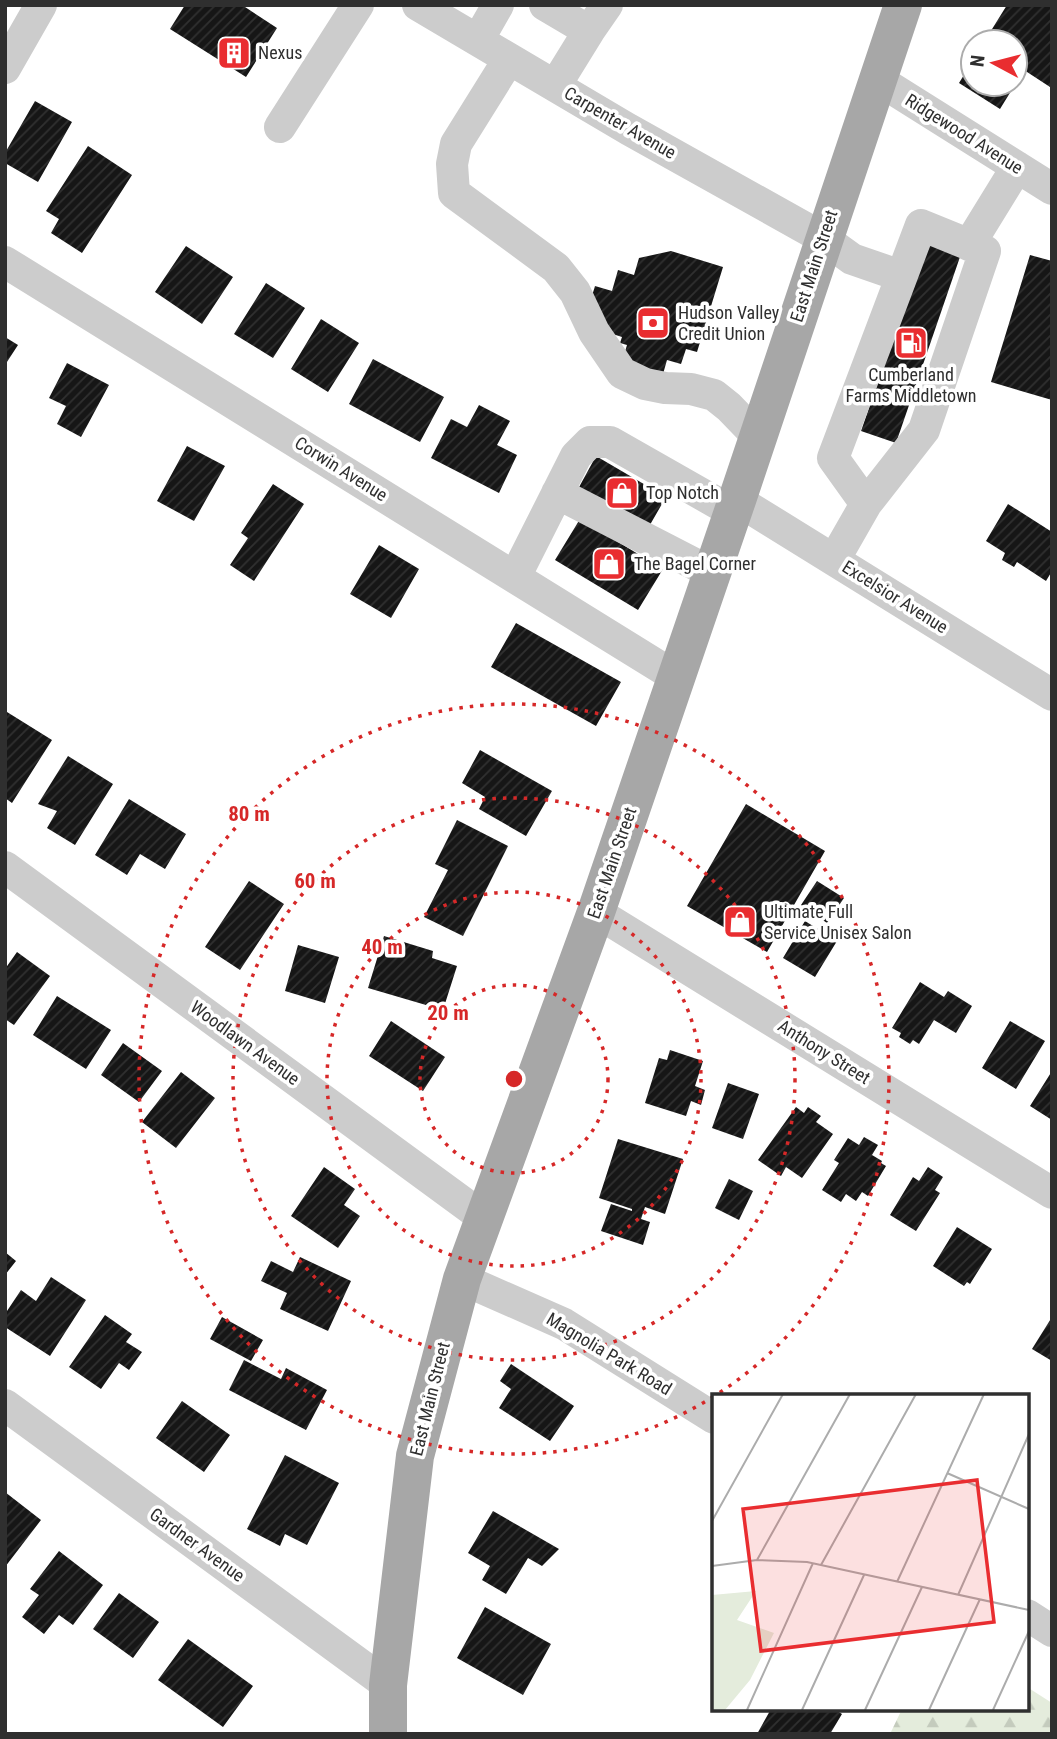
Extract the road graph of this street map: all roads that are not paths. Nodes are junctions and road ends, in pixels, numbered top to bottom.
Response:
1 (41, 5) edge
2 (358, 5) edge
3 (418, 5) edge
4 (498, 5) edge
5 (545, 5) edge
6 (607, 5) edge
7 (903, 5) edge
8 (589, 31) junction
9 (478, 40) junction
10 (509, 59) junction
11 (5, 68) edge
12 (877, 79) junction
13 (555, 86) junction
14 (280, 127) dead end
15 (1017, 167) junction
16 (1052, 188) edge
17 (823, 238) junction
18 (970, 245) junction
19 (5, 262) edge
20 (901, 276) junction
21 (758, 437) junction
22 (557, 493) junction
23 (866, 504) junction
24 (735, 506) junction
25 (834, 560) junction
26 (712, 573) junction
27 (514, 577) junction
28 (676, 677) junction
29 (1052, 695) edge
30 (5, 867) edge
31 (596, 912) junction
32 (1052, 1193) edge
33 (484, 1218) junction
34 (462, 1279) junction
35 (5, 1405) edge
36 (712, 1417) edge
37 (1029, 1616) edge
38 (1052, 1631) edge
39 (388, 1685) junction
40 (388, 1734) edge

1 - 11 street
2 - 14 street
3 - 9 street, Carpenter Avenue
4 - 9 street
5 - 8 street
6 - 8 street
7 - 12 main road, East Main Street
8 - 13 street
9 - 10 street, Carpenter Avenue
10 - 13 street, Carpenter Avenue
10 - 21 street
12 - 15 street, Ridgewood Avenue
12 - 17 main road, East Main Street
13 - 17 street, Carpenter Avenue
15 - 16 street, Ridgewood Avenue
15 - 18 street
17 - 20 street, Carpenter Avenue
17 - 21 main road, East Main Street
18 - 20 street
18 - 23 street
19 - 27 street, Corwin Avenue
20 - 23 street
21 - 24 main road, East Main Street
22 - 24 street, Excelsior Avenue
22 - 26 street
22 - 27 street
23 - 25 street
24 - 25 street, Excelsior Avenue
24 - 26 main road, East Main Street
25 - 29 street, Excelsior Avenue
26 - 28 main road, East Main Street
27 - 28 street, Corwin Avenue
28 - 31 main road, East Main Street
30 - 33 street, Woodlawn Avenue
31 - 32 street, Anthony Street
31 - 33 main road, East Main Street
33 - 34 main road, East Main Street
34 - 36 street, Magnolia Park Road
34 - 39 main road, East Main Street
35 - 39 street, Gardner Avenue
37 - 38 street
39 - 40 main road, East Main Street

